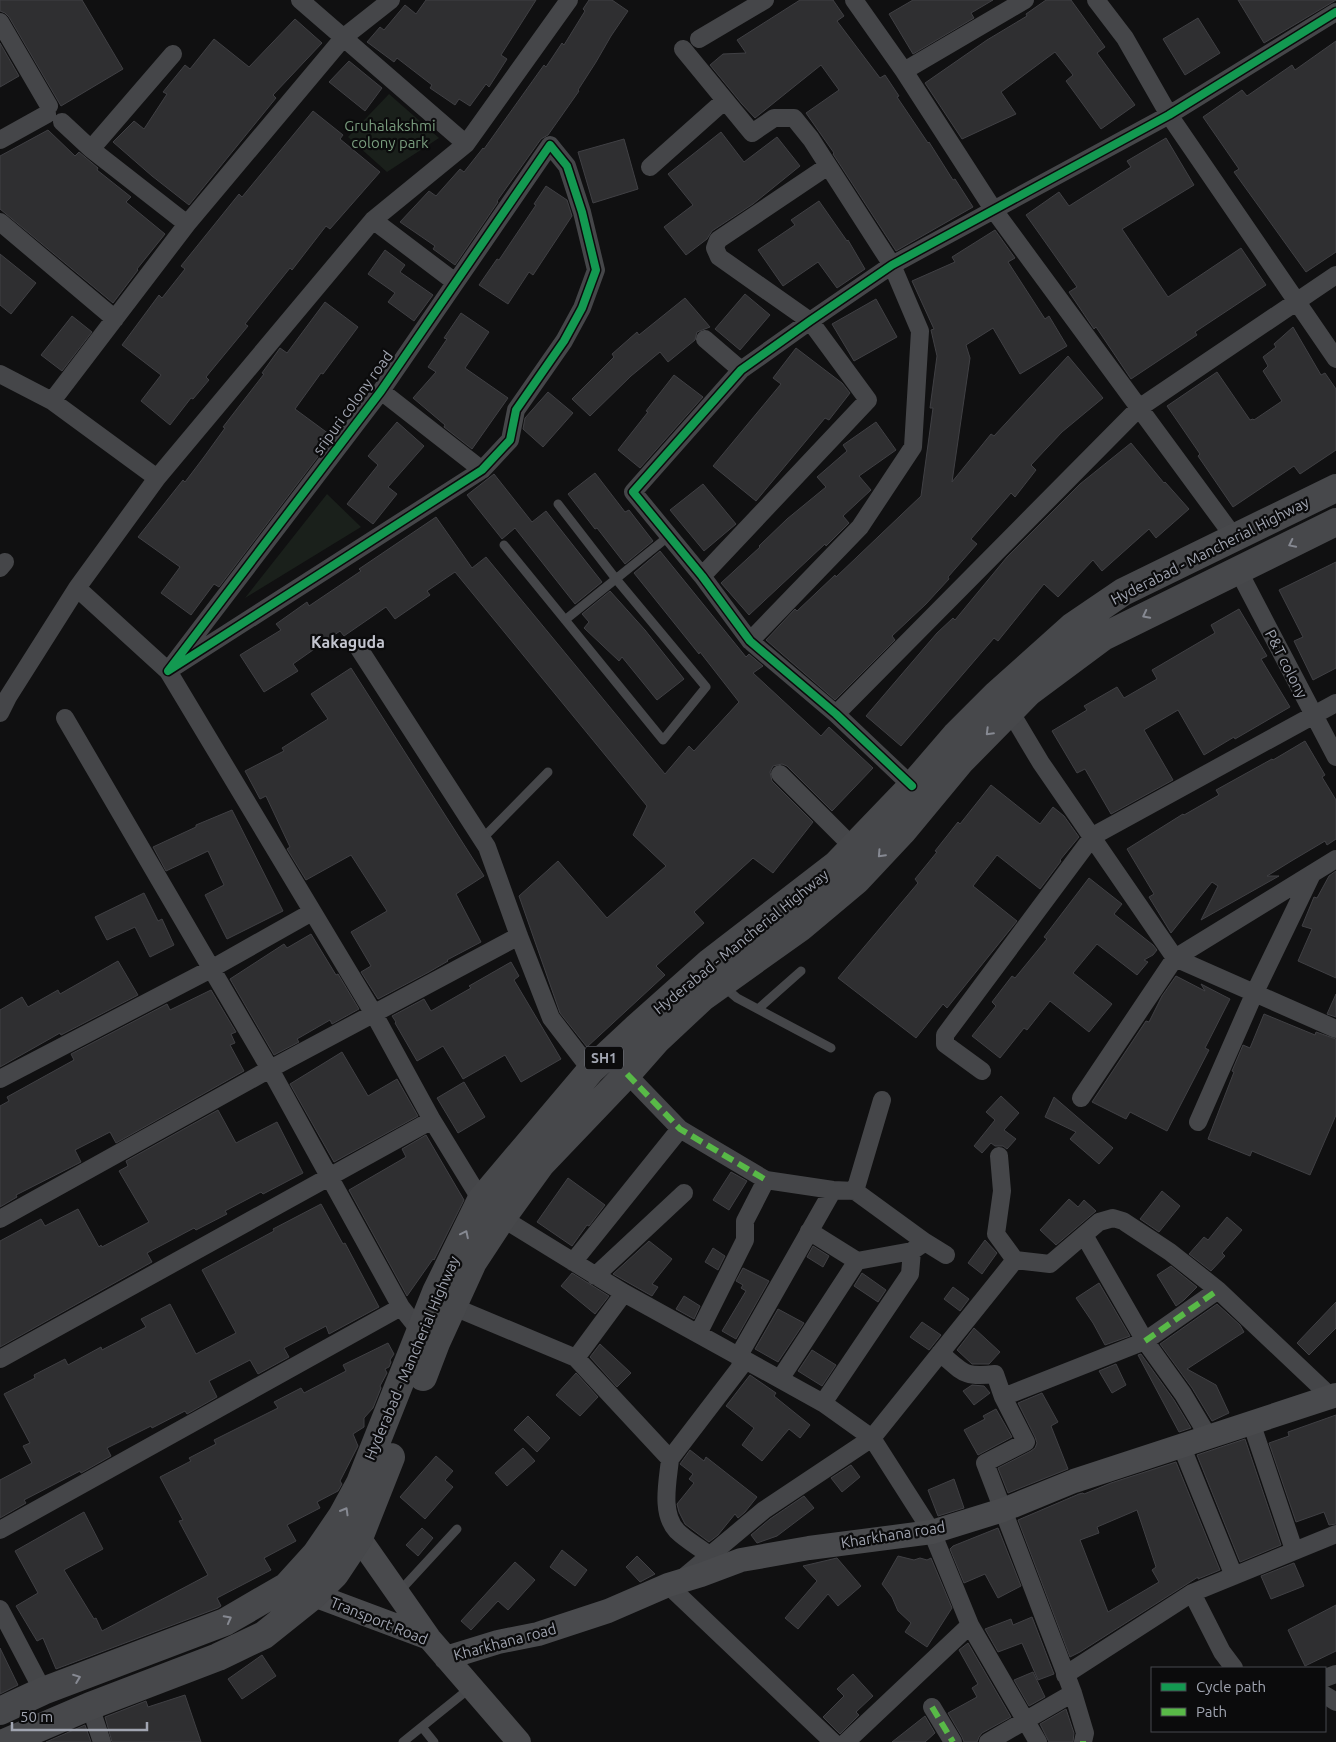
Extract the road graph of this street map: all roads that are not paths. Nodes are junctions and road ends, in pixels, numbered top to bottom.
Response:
1 (300, 0) edge
2 (391, 0) edge
3 (569, 0) edge
4 (765, 0) edge
5 (854, 0) edge
6 (1025, 0) edge
7 (1096, 0) edge
8 (1336, 12) edge
9 (0, 22) edge
10 (344, 37) junction
11 (699, 39) dead end
12 (683, 50) dead end
13 (173, 54) dead end
14 (904, 71) junction
15 (724, 101) junction
16 (53, 114) junction
17 (1169, 115) junction
18 (0, 140) edge
19 (466, 144) junction
20 (91, 148) junction
21 (828, 166) junction
22 (650, 167) dead end
23 (993, 209) junction
24 (373, 220) junction
25 (0, 222) edge
26 (187, 224) junction
27 (892, 265) junction
28 (1336, 275) edge
29 (455, 282) junction
30 (1298, 301) junction
31 (115, 319) junction
32 (810, 321) junction
33 (705, 339) dead end
34 (1336, 359) edge
35 (741, 370) junction
36 (0, 374) edge
37 (382, 391) junction
38 (52, 401) junction
39 (1139, 408) junction
40 (482, 470) junction
41 (157, 478) junction
42 (1336, 488) edge
43 (558, 504) dead end
44 (1336, 522) edge
45 (670, 536) junction
46 (1234, 537) junction
47 (504, 545) dead end
48 (1238, 570) junction
49 (702, 576) junction
50 (616, 579) junction
51 (77, 588) junction
52 (565, 620) junction
53 (750, 641) junction
54 (358, 647) dead end
55 (168, 671) junction
56 (4, 694) edge
57 (1336, 703) edge
58 (1010, 711) junction
59 (0, 714) edge
60 (836, 714) junction
61 (1313, 715) junction
62 (66, 718) dead end
63 (1336, 757) edge
64 (548, 772) dead end
65 (780, 774) dead end
66 (912, 786) junction
67 (1093, 836) junction
68 (482, 839) junction
69 (1336, 858) edge
70 (849, 864) junction
71 (1312, 874) junction
72 (312, 912) junction
73 (519, 936) junction
74 (1175, 958) junction
75 (211, 969) junction
76 (800, 971) dead end
77 (721, 984) junction
78 (1255, 992) junction
79 (758, 1009) junction
80 (374, 1014) junction
81 (1336, 1029) edge
82 (831, 1048) dead end
83 (270, 1069) junction
84 (591, 1070) junction
85 (982, 1071) dead end
86 (628, 1074) junction
87 (0, 1079) edge
88 (1081, 1098) dead end
89 (882, 1100) dead end
90 (432, 1120) junction
91 (1198, 1122) dead end
92 (680, 1129) junction
93 (999, 1156) dead end
94 (329, 1177) junction
95 (766, 1180) junction
96 (833, 1190) junction
97 (855, 1191) junction
98 (684, 1194) dead end
99 (481, 1200) junction
100 (502, 1218) junction
101 (0, 1219) edge
102 (809, 1231) junction
103 (1084, 1235) junction
104 (918, 1246) junction
105 (946, 1255) dead end
106 (1014, 1260) junction
107 (857, 1261) junction
108 (573, 1262) junction
109 (596, 1276) junction
110 (1218, 1290) junction
111 (624, 1293) junction
112 (401, 1307) junction
113 (454, 1307) junction
114 (420, 1331) junction
115 (698, 1334) junction
116 (1145, 1341) junction
117 (940, 1354) junction
118 (576, 1358) junction
119 (0, 1359) edge
120 (742, 1359) junction
121 (780, 1379) junction
122 (1333, 1396) edge
123 (1003, 1397) junction
124 (823, 1403) junction
125 (1251, 1422) junction
126 (1208, 1436) junction
127 (872, 1438) junction
128 (1181, 1445) junction
129 (670, 1459) junction
130 (1003, 1510) junction
131 (457, 1529) dead end
132 (0, 1530) edge
133 (932, 1532) junction
134 (1336, 1534) edge
135 (359, 1538) junction
136 (1294, 1550) junction
137 (709, 1555) junction
138 (1234, 1576) junction
139 (673, 1584) junction
140 (1192, 1593) junction
141 (398, 1594) junction
142 (314, 1595) junction
143 (0, 1609) edge
144 (970, 1625) junction
145 (429, 1638) junction
146 (446, 1658) junction
147 (1233, 1667) edge
148 (1065, 1675) junction
149 (470, 1688) junction
150 (43, 1691) junction
151 (1073, 1693) junction
152 (90, 1706) junction
153 (932, 1707) dead end
154 (0, 1711) edge
155 (1025, 1720) junction
156 (422, 1727) junction
157 (6, 1742) edge
158 (102, 1742) edge
159 (403, 1742) edge
160 (434, 1742) edge
161 (519, 1742) edge
162 (834, 1742) edge
163 (846, 1742) edge
164 (953, 1742) edge
165 (988, 1742) edge
166 (1038, 1742) edge
167 (1083, 1742) edge

1 - 10 street
2 - 10 street
3 - 19 street
4 - 11 street
5 - 14 street
6 - 14 street
7 - 17 street
8 - 17 street
9 - 16 street
10 - 19 street
10 - 26 street
12 - 15 street
13 - 20 street
14 - 23 street
15 - 21 street
15 - 22 street
16 - 18 street
16 - 20 street
17 - 23 street
17 - 30 street
19 - 24 street
20 - 26 street
21 - 27 street
21 - 32 street
23 - 27 street
23 - 39 street
24 - 29 street
24 - 41 street
25 - 31 street
26 - 31 street
27 - 32 street
27 - 53 street
28 - 30 street
29 - 37 street, sripuri colony road
29 - 40 street, sripuri colony road
30 - 34 street
30 - 39 street
31 - 38 street
32 - 35 street
32 - 49 street
33 - 35 street
35 - 45 street
36 - 38 street
37 - 40 street
37 - 55 street, sripuri colony road
38 - 41 street
39 - 46 street
39 - 60 street
40 - 55 street
41 - 51 street
42 - 46 main road, Hyderabad - Mancherial Highway / SH1
43 - 50 lane
44 -> 48 main road, Hyderabad - Mancherial Highway / SH1
45 - 49 street
45 - 50 lane
46 - 66 main road, Hyderabad - Mancherial Highway / SH1
47 - 52 lane
48 -> 58 main road, Hyderabad - Mancherial Highway / SH1
48 - 61 street, P&T colony
49 - 53 street
50 - 52 lane
50 - 52 lane
51 - 55 street
51 - 56 street
53 - 60 street
54 - 68 street
55 - 72 street
56 - 59 street
57 - 61 street
58 - 67 street
58 -> 70 main road, Hyderabad - Mancherial Highway / SH1
60 - 66 street
61 - 63 street, P&T colony
61 - 67 street
62 - 75 street
64 - 68 lane
65 - 70 street
66 - 70 main road, Hyderabad - Mancherial Highway / SH1
67 - 74 street
67 - 85 street
68 - 73 street
69 - 71 street
70 - 77 main road, Hyderabad - Mancherial Highway / SH1
70 - 84 main road, Hyderabad - Mancherial Highway / SH1
71 - 74 street
71 - 78 street
72 - 75 street
72 - 80 street
73 - 80 street
73 - 84 street
74 - 78 street
74 - 88 street
75 - 83 street
75 - 87 street
76 - 79 lane
77 - 79 lane
77 - 86 main road, Hyderabad - Mancherial Highway / SH1
78 - 81 street
78 - 91 street
79 - 82 lane
80 - 83 street
80 - 90 street
83 - 94 street
83 - 101 street
84 - 99 main road, Hyderabad - Mancherial Highway / SH1
86 - 92 street
86 - 100 main road, Hyderabad - Mancherial Highway / SH1
89 - 97 street
90 - 94 street
90 - 99 street
92 - 95 street
92 - 108 street
93 - 106 street
94 - 112 street
94 - 119 street
95 - 96 street
95 - 115 street
96 - 97 street
96 - 102 street
97 - 104 street
98 - 109 street
114 -> 99 main road, Hyderabad - Mancherial Highway / SH1
100 - 108 street
100 - 113 main road, Hyderabad - Mancherial Highway / SH1
102 - 107 street
102 - 120 street
103 - 106 street
103 - 110 street
103 - 116 street
104 - 105 street
104 - 107 street
104 - 124 street
106 - 117 street
107 - 121 street
108 - 109 street
109 - 111 street
110 - 116 street
110 - 122 street
111 - 115 street
111 - 118 street
112 - 114 street
112 - 132 street
113 - 118 street
113 - 135 main road, Hyderabad - Mancherial Highway / SH1
150 -> 114 main road, Hyderabad - Mancherial Highway / SH1
115 - 120 street
116 - 123 street
116 - 126 street
117 - 123 street
117 - 127 street
118 - 129 street
120 - 121 street
120 - 129 street
121 - 124 street
122 - 125 street, Kharkhana road
123 - 130 street
124 - 127 street
125 - 126 street, Kharkhana road
125 - 136 street
126 - 128 street, Kharkhana road
127 - 133 street
127 - 137 street
128 - 130 street, Kharkhana road
128 - 138 street
129 - 137 street
130 - 133 street, Kharkhana road
130 - 148 street
131 - 141 lane
133 - 139 street, Kharkhana road
133 - 144 street
134 - 136 street
135 - 141 street
135 - 142 main road, Hyderabad - Mancherial Highway / SH1
136 - 138 street
137 - 139 street
138 - 140 street
139 - 146 street, Kharkhana road
139 - 162 street
140 - 147 street
140 - 148 street
141 - 145 street
142 - 145 street, Transport Road
142 - 152 main road, Hyderabad - Mancherial Highway / SH1
143 - 150 street
144 - 155 street
144 - 163 street
145 - 146 street, Transport Road
146 - 149 street, Transport Road
148 - 151 street
149 - 156 lane
149 - 161 street, Transport Road
150 - 154 main road, Hyderabad - Mancherial Highway / SH1
151 - 155 street
151 - 167 street
152 - 157 main road, Hyderabad - Mancherial Highway / SH1
152 - 158 street
153 - 164 street
155 - 165 street
155 - 166 street
156 - 159 lane
156 - 160 lane

